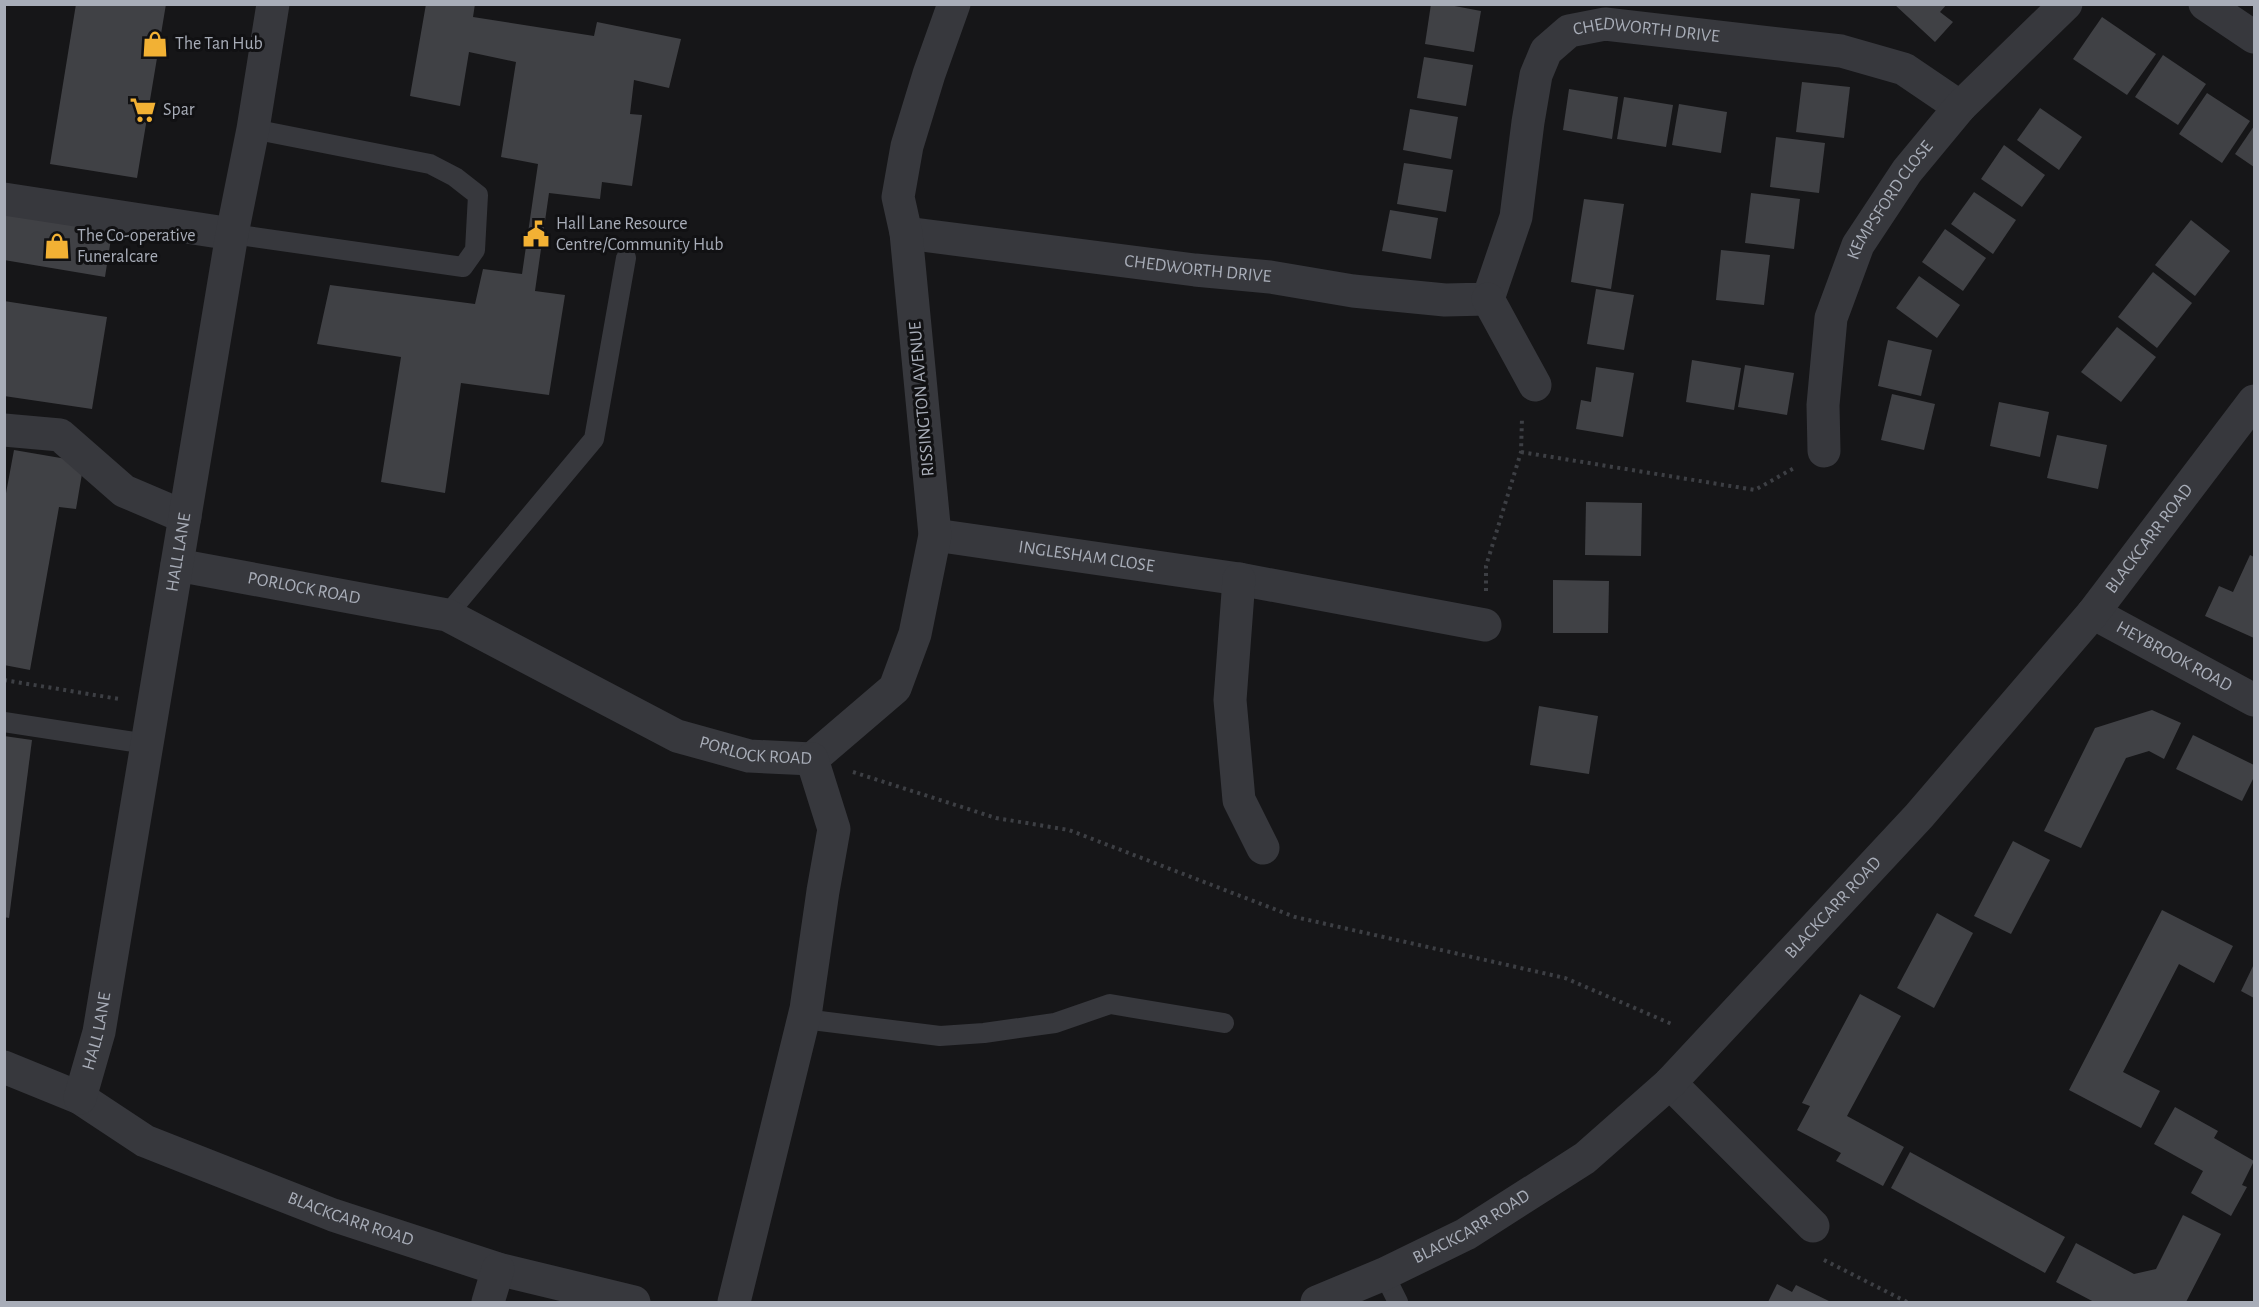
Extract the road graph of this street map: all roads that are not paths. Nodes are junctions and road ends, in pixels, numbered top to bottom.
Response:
1 (273, 4) edge
2 (954, 4) edge
3 (2066, 4) edge
4 (2205, 4) edge
5 (2254, 37) edge
6 (1960, 107) junction
7 (253, 129) junction
8 (4, 199) edge
9 (906, 233) junction
10 (232, 234) junction
11 (626, 258) dead end
12 (1488, 299) junction
13 (1529, 374) road end
14 (2254, 401) edge
15 (4, 430) edge
16 (1824, 451) road end
17 (185, 517) junction
18 (935, 535) junction
19 (177, 565) junction
20 (1239, 579) junction
21 (2093, 613) junction
22 (447, 615) junction
23 (1485, 625) road end
24 (2254, 700) edge
25 (4, 722) edge
26 (147, 744) junction
27 (812, 759) junction
28 (1263, 848) dead end
29 (804, 1019) junction
30 (1224, 1023) dead end
31 (4, 1067) edge
32 (1670, 1083) junction
33 (80, 1098) junction
34 (1813, 1226) road end
35 (498, 1269) junction
36 (1391, 1288) edge
37 (488, 1302) edge
38 (634, 1302) edge
39 (734, 1302) edge
40 (1317, 1302) edge

1 - 7 street, HALL LANE
2 - 9 street, RISSINGTON AVENUE
3 - 6 street, KEMPSFORD CLOSE
4 - 5 street
6 - 12 street, CHEDWORTH DRIVE
6 - 16 street, KEMPSFORD CLOSE
7 - 10 street, HALL LANE
7 - 10 lane
8 - 10 street
9 - 12 street, CHEDWORTH DRIVE
9 - 18 street, RISSINGTON AVENUE
10 - 17 street, HALL LANE
11 - 22 lane
12 - 13 street
14 - 21 street, BLACKCARR ROAD
15 - 17 street
17 - 19 street, HALL LANE
18 - 20 street, INGLESHAM CLOSE
18 - 27 street, RISSINGTON AVENUE
19 - 22 street, PORLOCK ROAD
19 - 26 street, HALL LANE
20 - 23 street, INGLESHAM CLOSE
20 - 28 street
21 - 24 street, HEYBROOK ROAD
21 - 32 street, BLACKCARR ROAD
22 - 27 street, PORLOCK ROAD
25 - 26 lane
26 - 33 street, HALL LANE
27 - 29 street, PORLOCK ROAD
29 - 30 lane
29 - 39 street, PORLOCK ROAD
31 - 33 street, BLACKCARR ROAD
32 - 34 street
32 - 36 street, BLACKCARR ROAD
33 - 35 street, BLACKCARR ROAD
35 - 37 street
35 - 38 street, BLACKCARR ROAD
36 - 40 street, BLACKCARR ROAD

